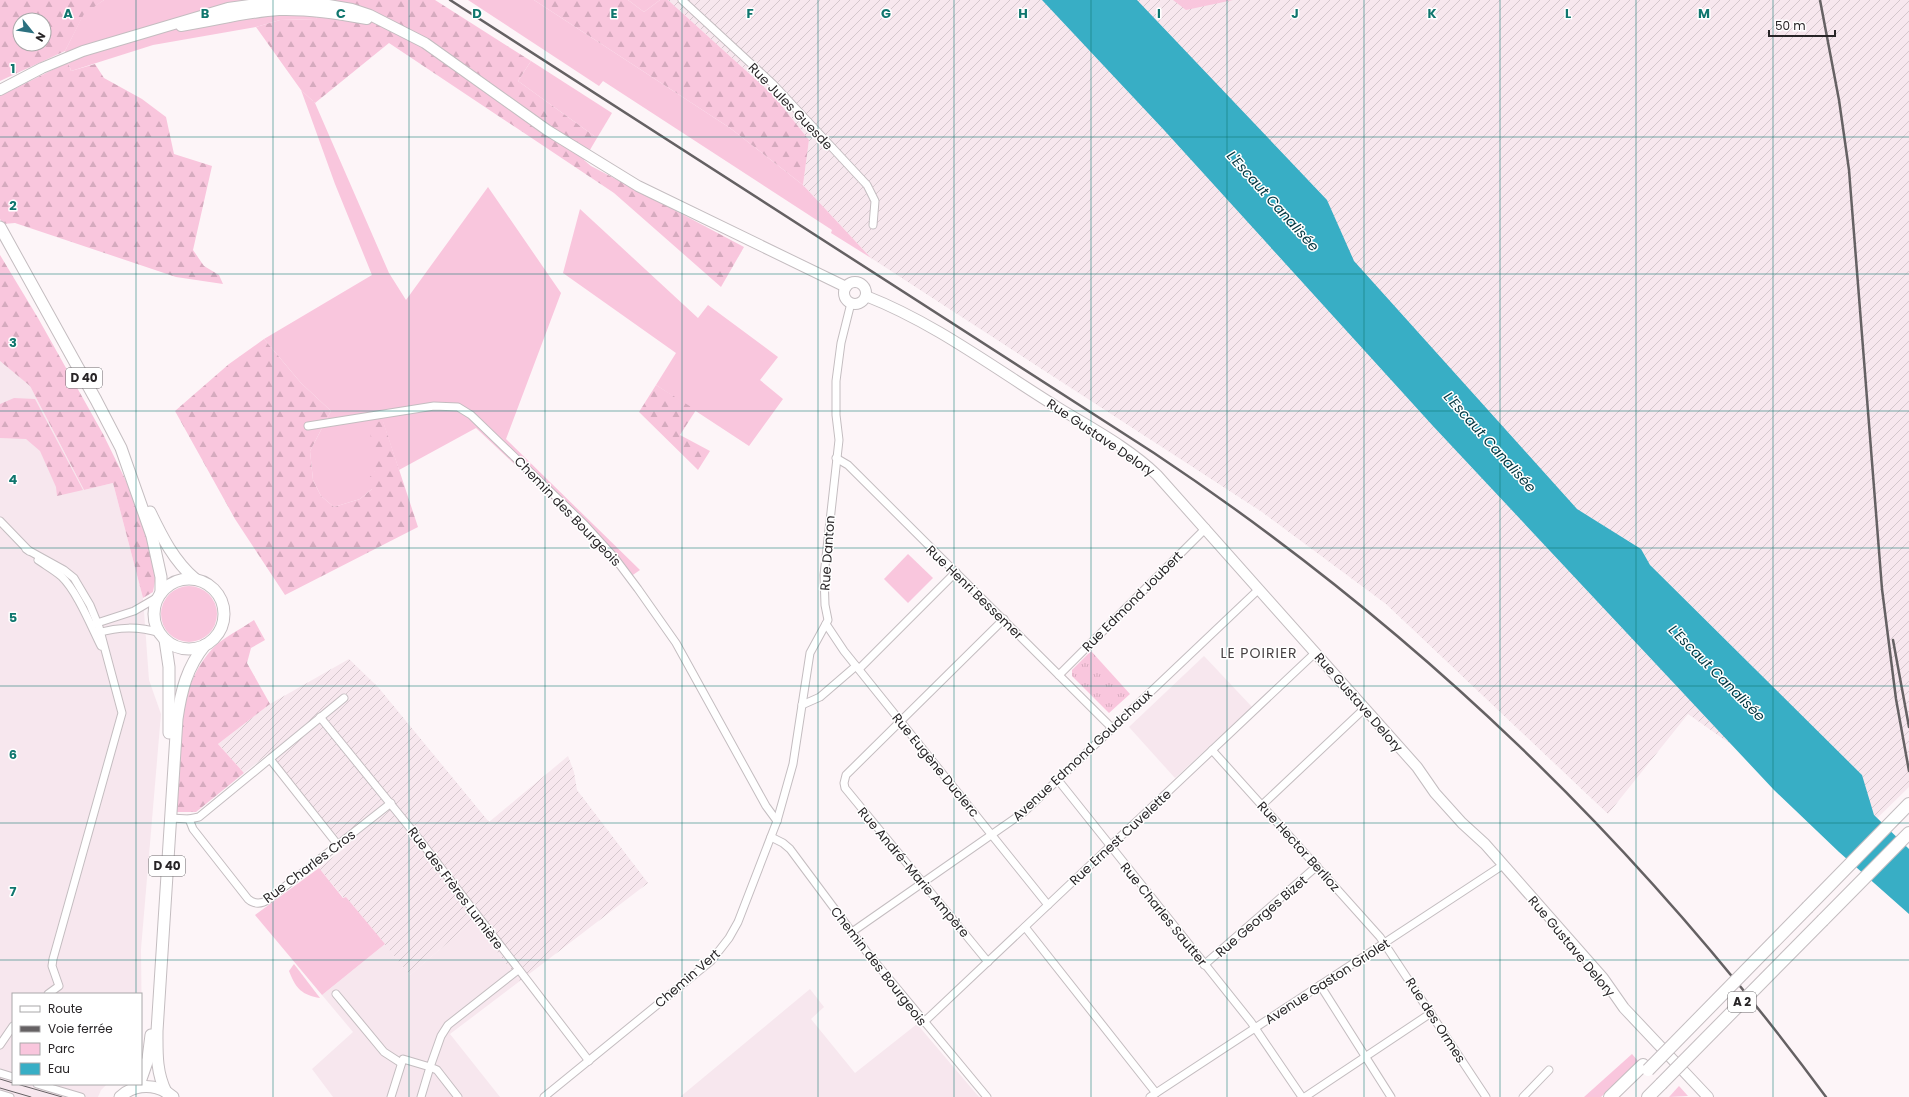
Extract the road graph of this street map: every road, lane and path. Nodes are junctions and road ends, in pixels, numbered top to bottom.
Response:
1 (682, 0) edge
2 (287, 4) edge
3 (0, 90) edge
4 (873, 225) dead end
5 (0, 227) edge
6 (0, 242) edge
7 (846, 287) junction
8 (33, 289) junction
9 (866, 296) junction
10 (851, 303) junction
11 (308, 426) dead end
12 (836, 458) junction
13 (129, 469) junction
14 (0, 521) edge
15 (1206, 528) junction
16 (956, 572) junction
17 (195, 579) junction
18 (1259, 589) junction
19 (159, 595) junction
20 (1004, 620) junction
21 (94, 624) junction
22 (826, 624) junction
23 (98, 633) junction
24 (162, 637) junction
25 (205, 645) junction
26 (1316, 652) junction
27 (857, 668) junction
28 (1059, 675) junction
29 (344, 698) dead end
30 (802, 705) junction
31 (1364, 708) junction
32 (320, 717) junction
33 (901, 721) junction
34 (1112, 728) junction
35 (1212, 750) junction
36 (270, 759) junction
37 (1058, 780) junction
38 (391, 803) junction
39 (1909, 804) edge
40 (1262, 805) junction
41 (170, 818) junction
42 (189, 819) junction
43 (777, 820) junction
44 (1909, 833) edge
45 (992, 835) junction
46 (771, 837) junction
47 (338, 845) junction
48 (1110, 847) junction
49 (1503, 865) junction
50 (1317, 866) junction
51 (923, 884) junction
52 (1048, 905) junction
53 (1025, 927) junction
54 (852, 932) junction
55 (1384, 943) junction
56 (988, 962) junction
57 (1204, 965) junction
58 (518, 970) junction
59 (1320, 985) junction
60 (49, 993) edge
61 (336, 994) dead end
62 (1431, 1013) junction
63 (924, 1022) junction
64 (12, 1027) edge
65 (1255, 1028) junction
66 (0, 1045) edge
67 (1366, 1056) junction
68 (589, 1061) junction
69 (401, 1063) junction
70 (430, 1067) junction
71 (1645, 1068) junction
72 (1549, 1070) dead end
73 (0, 1073) edge
74 (142, 1076) edge
75 (12, 1077) edge
76 (40, 1085) edge
77 (138, 1085) edge
78 (142, 1085) edge
79 (0, 1094) edge
80 (169, 1094) edge
81 (1153, 1095) edge
82 (10, 1097) edge
83 (81, 1097) edge
84 (120, 1097) edge
85 (391, 1097) edge
86 (421, 1097) edge
87 (458, 1097) edge
88 (544, 1097) edge
89 (987, 1097) edge
90 (1304, 1097) edge
91 (1391, 1097) edge
92 (1486, 1097) edge
93 (1523, 1097) edge
94 (1610, 1097) edge
95 (1622, 1097) edge
96 (1648, 1097) edge
97 (1708, 1097) edge

1 - 4 street, Rue Jules Guesde
2 - 3 street
2 - 7 street
5 - 8 main road, D 40
6 - 8 main road, D 40
7 - 9 street
7 - 10 street
8 - 13 main road, D 40
9 - 10 street
9 - 15 street, Rue Gustave Delory
10 - 12 street, Rue Danton
11 - 43 street, Chemin des Bourgeois
12 - 16 street, Rue Henri Bessemer
12 - 22 street, Rue Danton
13 - 17 main road, D 40
13 - 19 main road, D 40
14 - 21 street
15 - 18 street, Rue Gustave Delory
15 - 28 street, Rue Edmond Joubert
16 - 20 street, Rue Henri Bessemer
16 - 27 street
17 - 19 main road
17 - 25 main road
18 - 26 street, Rue Gustave Delory
18 - 34 street, Avenue Edmond Goudchaux
19 - 21 street
19 - 24 main road
20 - 28 street, Rue Henri Bessemer
20 - 33 street
21 - 23 street
22 - 27 street, Rue Eugène Duclerc
22 - 30 street
23 - 24 street
23 - 60 street
24 - 25 main road
24 - 74 main road, D 40
25 - 41 main road, D 40
26 - 31 street, Rue Gustave Delory
26 - 35 street, Rue Ernest Cuvelette
27 - 30 street
27 - 33 street, Rue Eugène Duclerc
28 - 34 street, Rue Henri Bessemer
29 - 32 street
30 - 43 street
31 - 40 street
31 - 49 street, Rue Gustave Delory
32 - 36 street
32 - 38 street, Rue des Frères Lumière
33 - 45 street, Rue Eugène Duclerc
33 - 51 street, Rue André-Marie Ampère
34 - 37 street, Avenue Edmond Goudchaux
35 - 40 street, Rue Hector Berlioz
35 - 48 street, Rue Ernest Cuvelette
36 - 42 street
36 - 47 street
37 - 45 street, Avenue Edmond Goudchaux
37 - 48 street, Rue Charles Sautter
38 - 47 street, Rue Charles Cros
38 - 58 street, Rue des Frères Lumière
39 - 71 highway, A 2, bridge
40 - 50 street, Rue Hector Berlioz
41 - 42 street
41 - 80 main road, D 40
42 - 47 street, Rue Charles Cros
43 - 46 street, Chemin Vert
44 - 96 highway, A 2, bridge
45 - 51 street, Avenue Edmond Goudchaux
45 - 52 street, Rue Eugène Duclerc
46 - 54 street, Chemin des Bourgeois
46 - 68 street, Chemin Vert
48 - 52 street, Rue Ernest Cuvelette
48 - 57 street, Rue Charles Sautter
49 - 55 street, Avenue Gaston Griolet
49 - 97 street, Rue Gustave Delory
50 - 55 street, Rue Hector Berlioz
50 - 57 street, Rue Georges Bizet
51 - 54 street, Avenue Edmond Goudchaux
51 - 56 street, Rue André-Marie Ampère
52 - 53 street, Rue Ernest Cuvelette
53 - 56 street, Rue Ernest Cuvelette
53 - 81 street
54 - 63 street, Chemin des Bourgeois
55 - 59 street, Avenue Gaston Griolet
55 - 62 street, Rue des Ormes
56 - 63 street, Rue Ernest Cuvelette
57 - 65 street, Rue Charles Sautter
58 - 68 street, Rue des Frères Lumière
58 - 70 street
59 - 65 street, Avenue Gaston Griolet
59 - 67 street
61 - 69 street
62 - 67 street
62 - 92 street, Rue des Ormes
63 - 89 street, Chemin des Bourgeois
64 - 66 street
65 - 81 street, Avenue Gaston Griolet
65 - 90 street, Rue Charles Sautter
67 - 90 street
67 - 91 street
68 - 88 street, Chemin Vert
69 - 70 street
69 - 85 street
70 - 86 street
70 - 87 street
71 - 94 highway
71 - 95 highway
72 - 93 street
73 - 75 street
76 - 83 street
77 - 84 main road
78 - 80 main road
79 - 82 street

